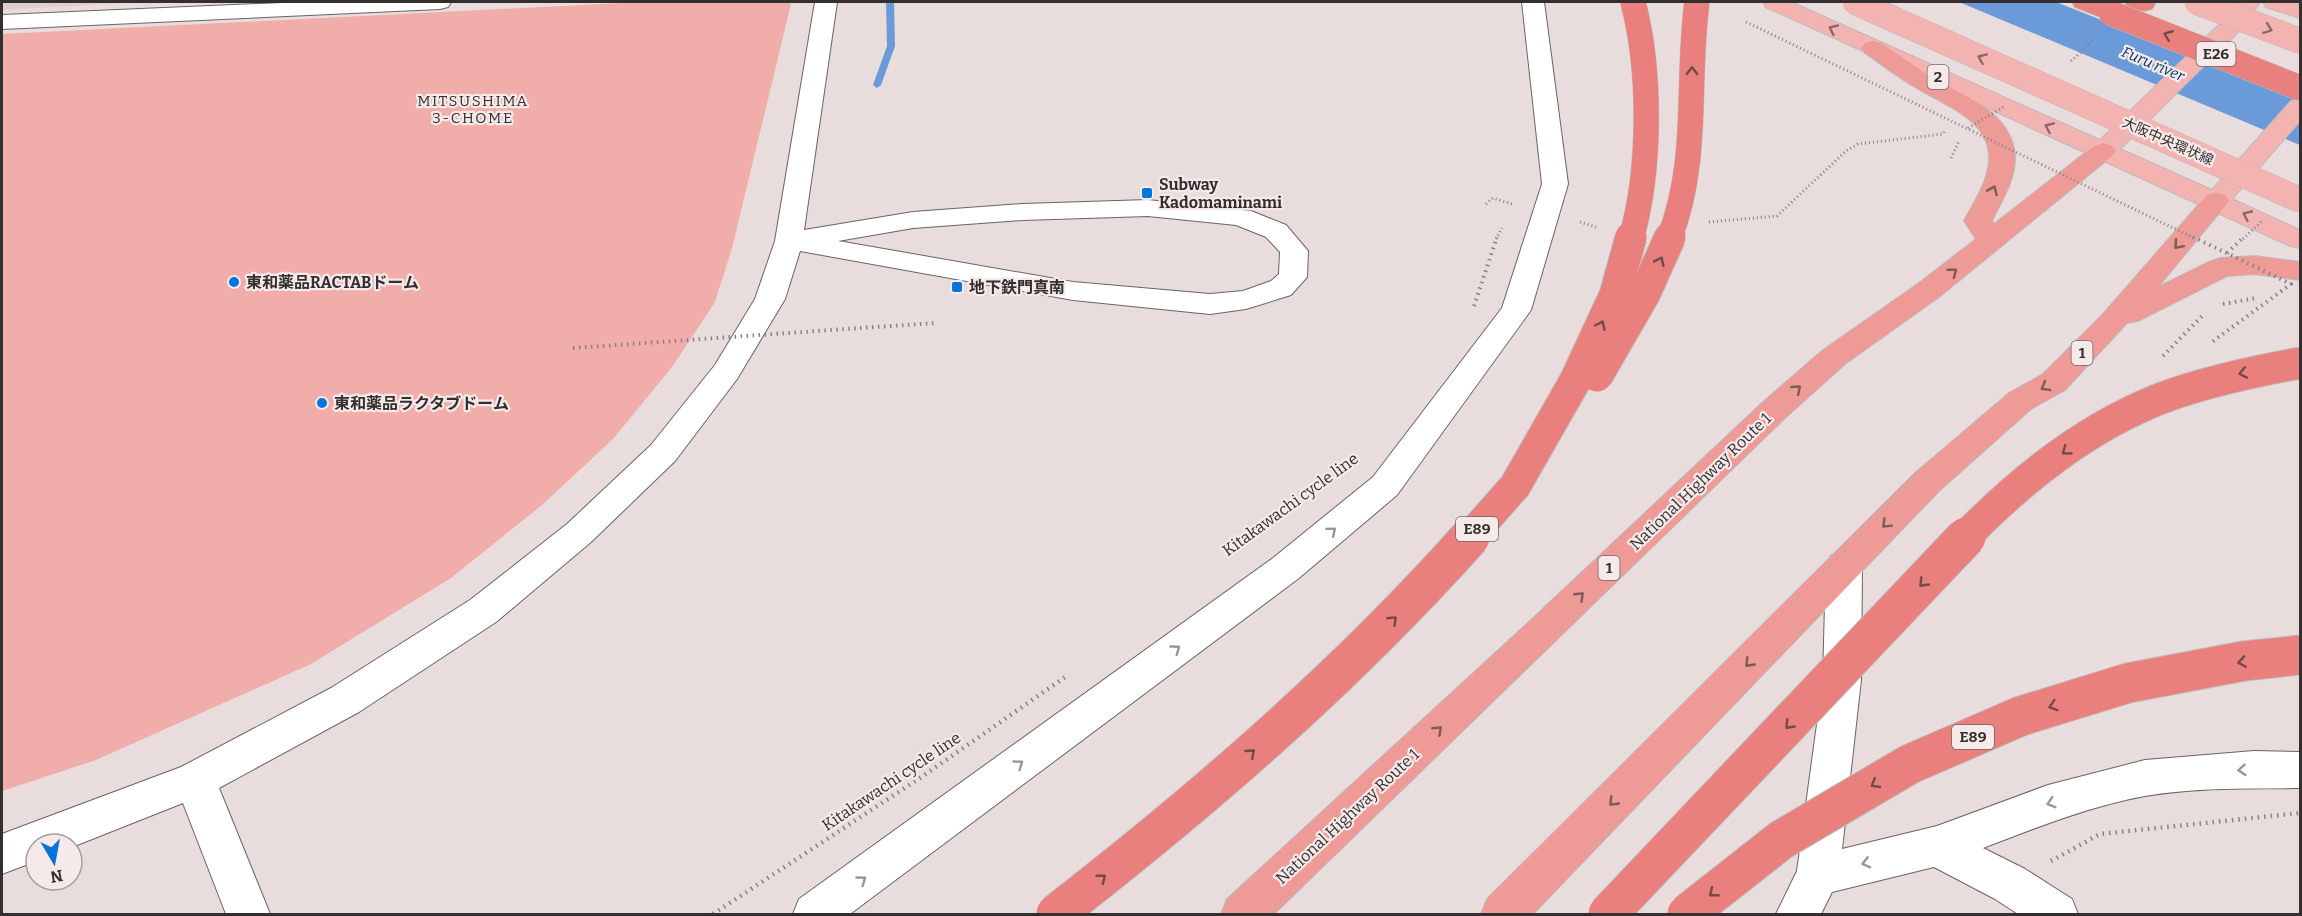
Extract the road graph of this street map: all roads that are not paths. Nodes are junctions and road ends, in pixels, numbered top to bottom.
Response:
1 (440, 2) edge
2 (826, 2) edge
3 (1533, 2) edge
4 (1633, 2) edge
5 (1697, 2) edge
6 (1774, 2) edge
7 (1855, 2) edge
8 (2083, 2) edge
9 (2136, 2) edge
10 (2196, 2) edge
11 (2249, 2) edge
12 (2274, 2) edge
13 (2301, 11) edge
14 (2, 22) edge
15 (2301, 41) edge
16 (1873, 48) junction
17 (2301, 66) edge
18 (2301, 88) edge
19 (2301, 106) edge
20 (2103, 151) junction
21 (2301, 200) edge
22 (2217, 201) junction
23 (2301, 240) edge
24 (789, 241) junction
25 (1991, 241) junction
26 (2301, 270) edge
27 (2114, 321) junction
28 (2301, 363) edge
29 (1515, 486) junction
30 (1844, 566) junction
31 (2301, 655) edge
32 (2301, 770) edge
33 (195, 780) junction
34 (1937, 846) junction
35 (2, 854) edge
36 (1818, 875) junction
37 (248, 915) edge
38 (815, 915) edge
39 (1056, 915) edge
40 (1243, 915) edge
41 (1503, 915) edge
42 (1608, 915) edge
43 (1687, 915) edge
44 (1798, 915) edge
45 (2056, 915) edge

1 - 14 street
2 - 24 street
38 -> 3 street
29 -> 4 highway, E89, bridge
29 -> 5 highway, E89, bridge
16 -> 6 main road, 2
21 -> 7 main road, 大阪中央環状線 / 2, bridge
18 -> 8 highway, E26, bridge
9 - 17 highway, E26
10 -> 15 main road, bridge
11 - 20 main road
12 - 13 main road
20 -> 16 main road, 2
25 -> 16 highway
19 - 22 main road
20 - 22 main road, 2
20 - 25 highway, National Highway Route 1 / 1
23 -> 22 main road, 2
22 -> 27 highway, 1
24 - 24 street
24 - 33 street
40 -> 25 highway, National Highway Route 1 / 1
26 - 27 highway
27 -> 30 highway, 1
28 -> 42 highway, bridge
39 -> 29 highway, E89, bridge
30 - 36 street
30 -> 41 highway, 1
31 -> 43 highway, E89, bridge
32 -> 34 street
33 - 35 street
33 - 37 street
34 -> 36 street
34 - 45 street
36 - 44 street

